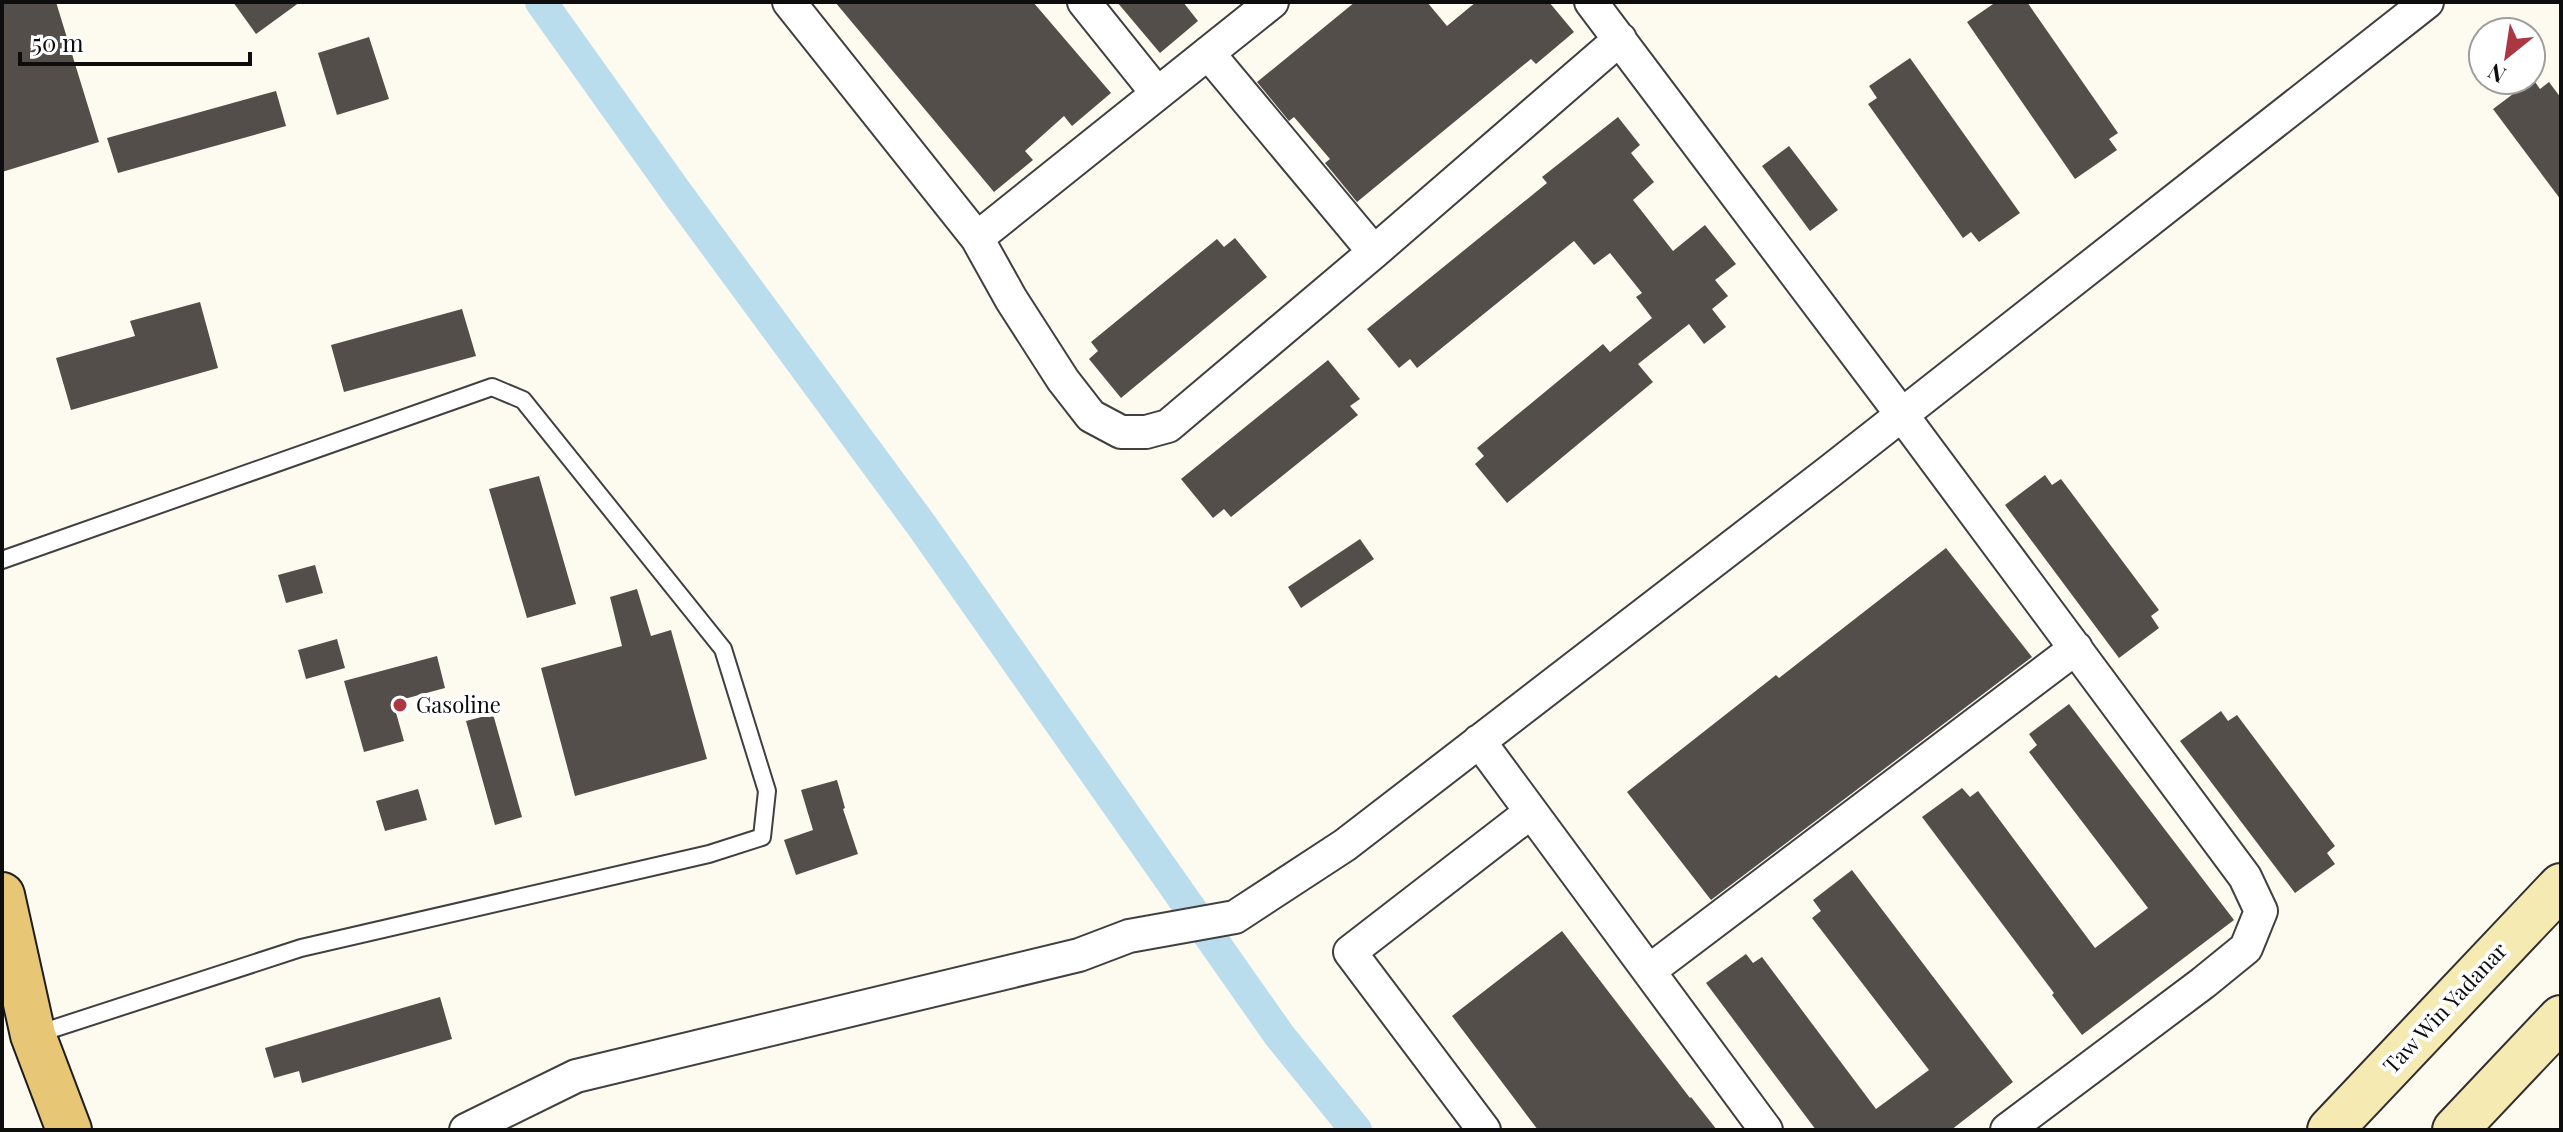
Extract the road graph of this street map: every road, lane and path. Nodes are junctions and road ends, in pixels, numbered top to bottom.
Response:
1 (789, 2) edge
2 (1084, 2) edge
3 (1272, 2) edge
4 (1591, 2) edge
5 (2427, 2) edge
6 (1620, 39) junction
7 (1208, 53) junction
8 (1157, 93) junction
9 (977, 238) junction
10 (1374, 252) junction
11 (1902, 415) junction
12 (2, 560) edge
13 (2076, 648) junction
14 (1479, 741) junction
15 (1531, 812) junction
16 (2561, 886) edge
17 (2, 895) edge
18 (1649, 971) junction
19 (2561, 1018) edge
20 (33, 1035) junction
21 (69, 1130) edge
22 (466, 1130) edge
23 (1484, 1130) edge
24 (1766, 1130) edge
25 (2007, 1130) edge
26 (2330, 1130) edge
27 (2455, 1130) edge

1 - 9 street
2 - 8 street
3 - 7 street
4 - 6 street
5 - 11 street
6 - 10 street
6 - 11 street
7 - 8 street
7 - 10 street
8 - 9 street
9 - 10 street
11 - 13 street
11 - 14 street
12 - 20 lane
13 - 18 street
13 - 25 street
14 - 15 street
14 - 22 street
15 - 18 street
15 - 23 street
16 - 26 main road, Taw Win Yadanar
17 - 20 main road
18 - 24 street
19 - 27 main road
20 - 21 main road

